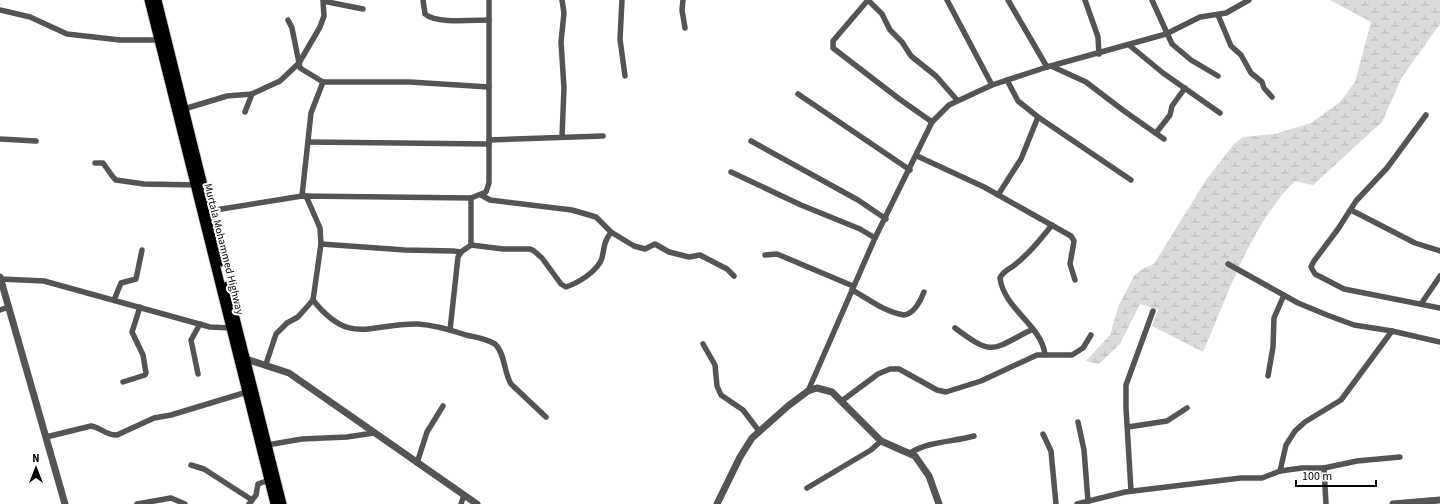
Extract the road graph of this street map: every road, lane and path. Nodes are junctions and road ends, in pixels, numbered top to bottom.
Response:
1 (149, 0) edge
2 (157, 0) edge
3 (323, 0) edge
4 (423, 0) edge
5 (489, 0) edge
6 (562, 0) edge
7 (622, 0) edge
8 (683, 0) edge
9 (868, 0) edge
10 (947, 0) edge
11 (1008, 0) edge
12 (1085, 0) edge
13 (1152, 0) edge
14 (1249, 0) edge
15 (363, 9) dead end
16 (0, 10) edge
17 (1218, 15) junction
18 (288, 20) dead end
19 (489, 20) junction
20 (685, 28) dead end
21 (1166, 34) junction
22 (160, 40) junction
23 (1129, 45) junction
24 (1099, 54) junction
25 (299, 64) junction
26 (1049, 67) junction
27 (624, 76) dead end
28 (1218, 76) dead end
29 (1007, 80) junction
30 (323, 82) junction
31 (992, 84) junction
32 (489, 87) junction
33 (1185, 88) junction
34 (252, 94) junction
35 (798, 94) dead end
36 (1272, 97) dead end
37 (957, 100) junction
38 (184, 109) junction
39 (245, 112) dead end
40 (1220, 113) dead end
41 (1426, 114) dead end
42 (1038, 117) junction
43 (932, 122) junction
44 (1156, 133) junction
45 (603, 136) dead end
46 (562, 137) junction
47 (0, 139) edge
48 (1164, 139) dead end
49 (36, 141) dead end
50 (751, 141) dead end
51 (308, 142) junction
52 (489, 142) junction
53 (917, 156) junction
54 (95, 163) dead end
55 (910, 170) junction
56 (731, 172) dead end
57 (1131, 180) dead end
58 (196, 185) junction
59 (481, 195) junction
60 (998, 195) junction
61 (304, 196) junction
62 (471, 198) junction
63 (1351, 210) junction
64 (209, 211) junction
65 (886, 219) junction
66 (1052, 225) junction
67 (611, 232) junction
68 (875, 238) junction
69 (321, 244) junction
70 (471, 245) junction
71 (142, 250) dead end
72 (1440, 251) edge
73 (461, 252) junction
74 (765, 255) dead end
75 (1228, 264) dead end
76 (734, 276) dead end
77 (1440, 276) edge
78 (0, 278) edge
79 (223, 279) junction
80 (1075, 280) dead end
81 (852, 288) junction
82 (924, 292) dead end
83 (1284, 295) junction
84 (114, 300) junction
85 (313, 300) junction
86 (1421, 304) junction
87 (9, 307) junction
88 (140, 307) junction
89 (1440, 308) edge
90 (0, 310) edge
91 (1153, 311) dead end
92 (200, 324) junction
93 (231, 328) junction
94 (956, 328) dead end
95 (1033, 329) junction
96 (450, 330) junction
97 (1392, 331) junction
98 (1091, 335) dead end
99 (1440, 342) edge
100 (703, 344) dead end
101 (1045, 354) junction
102 (246, 360) junction
103 (266, 364) junction
104 (198, 374) dead end
105 (1268, 376) dead end
106 (123, 382) dead end
107 (808, 391) junction
108 (247, 392) junction
109 (843, 400) junction
110 (443, 406) dead end
111 (1188, 408) dead end
112 (546, 417) dead end
113 (1078, 422) dead end
114 (1128, 427) junction
115 (759, 431) junction
116 (374, 433) junction
117 (1043, 434) dead end
118 (974, 436) dead end
119 (46, 437) junction
120 (881, 441) junction
121 (267, 445) junction
122 (910, 452) junction
123 (1400, 457) dead end
124 (417, 463) junction
125 (191, 465) dead end
126 (1324, 468) junction
127 (1280, 471) junction
128 (269, 480) junction
129 (807, 488) dead end
130 (1131, 491) junction
131 (464, 495) junction
132 (1088, 500) junction
133 (1440, 500) edge
134 (251, 502) edge
135 (65, 504) edge
136 (137, 504) edge
137 (185, 504) edge
138 (275, 504) edge
139 (282, 504) edge
140 (461, 504) edge
141 (477, 504) edge
142 (717, 504) edge
143 (938, 504) edge
144 (1056, 504) edge
145 (1077, 504) edge
146 (1326, 504) edge
147 (1393, 504) edge

1 - 22 highway, Murtala Mohammed Highway
2 - 38 highway
3 - 15 street
3 - 25 street
4 - 19 street
5 - 19 street
6 - 46 street
7 - 27 street
8 - 20 street
9 - 37 street
9 - 43 street
10 - 31 street
11 - 26 street
12 - 24 street
13 - 21 street
14 - 17 street
16 - 22 street
17 - 21 street
17 - 36 street
18 - 25 street
19 - 32 street
21 - 23 street
21 - 28 street
22 - 58 highway, Murtala Mohammed Highway
23 - 24 street
23 - 33 street
24 - 26 street
25 - 30 street
25 - 34 street
26 - 29 street
26 - 44 street
29 - 31 street
29 - 42 street
30 - 32 street
30 - 51 street
31 - 37 street
32 - 52 street
33 - 40 street
33 - 44 street
34 - 38 street
34 - 39 street
35 - 55 street
37 - 43 street
38 - 64 highway
41 - 63 street
42 - 57 street
42 - 60 street
43 - 53 street
44 - 48 street
45 - 46 street
46 - 52 street
47 - 49 street
50 - 65 street
51 - 52 street
51 - 61 street
52 - 59 street
53 - 55 street
53 - 60 street
54 - 58 street
55 - 65 street
56 - 68 street
58 - 79 highway, Murtala Mohammed Highway
59 - 62 street
59 - 67 street
60 - 66 street
61 - 62 street
61 - 64 street
61 - 69 street
62 - 70 street
63 - 72 street
63 - 86 street
64 - 79 highway
65 - 68 street
66 - 80 street
66 - 95 street
67 - 70 street
67 - 76 street
68 - 81 street
69 - 73 street
69 - 85 street
70 - 73 street
71 - 84 street
73 - 96 street
74 - 81 street
75 - 83 street
77 - 86 street
78 - 84 street
78 - 87 street
79 - 93 highway, Murtala Mohammed Highway
79 - 102 highway
81 - 82 street
81 - 107 street
83 - 97 street
83 - 105 street
84 - 88 street
85 - 96 street
85 - 103 street
86 - 89 street
87 - 90 street
87 - 119 street
88 - 92 street
88 - 106 street
91 - 114 street
92 - 93 street
92 - 104 street
93 - 108 highway, Murtala Mohammed Highway
94 - 95 street
95 - 101 street
96 - 112 street
97 - 99 street
97 - 127 street
98 - 101 street
100 - 115 street
101 - 109 street
102 - 103 street
102 - 121 highway
103 - 116 street
107 - 109 street
107 - 115 street
108 - 119 street
108 - 128 highway, Murtala Mohammed Highway
109 - 120 street
110 - 124 street
111 - 114 street
113 - 132 street
114 - 130 street
115 - 142 street
116 - 121 street
116 - 124 street
117 - 144 street
118 - 122 street
119 - 135 street
120 - 122 street
120 - 129 street
121 - 139 highway
122 - 143 street
123 - 126 street
124 - 131 street
125 - 134 street
126 - 127 street
126 - 146 street
127 - 130 street
128 - 134 street
128 - 138 highway, Murtala Mohammed Highway
130 - 132 street
131 - 140 street
131 - 141 street
132 - 145 street
133 - 147 street
136 - 137 street

